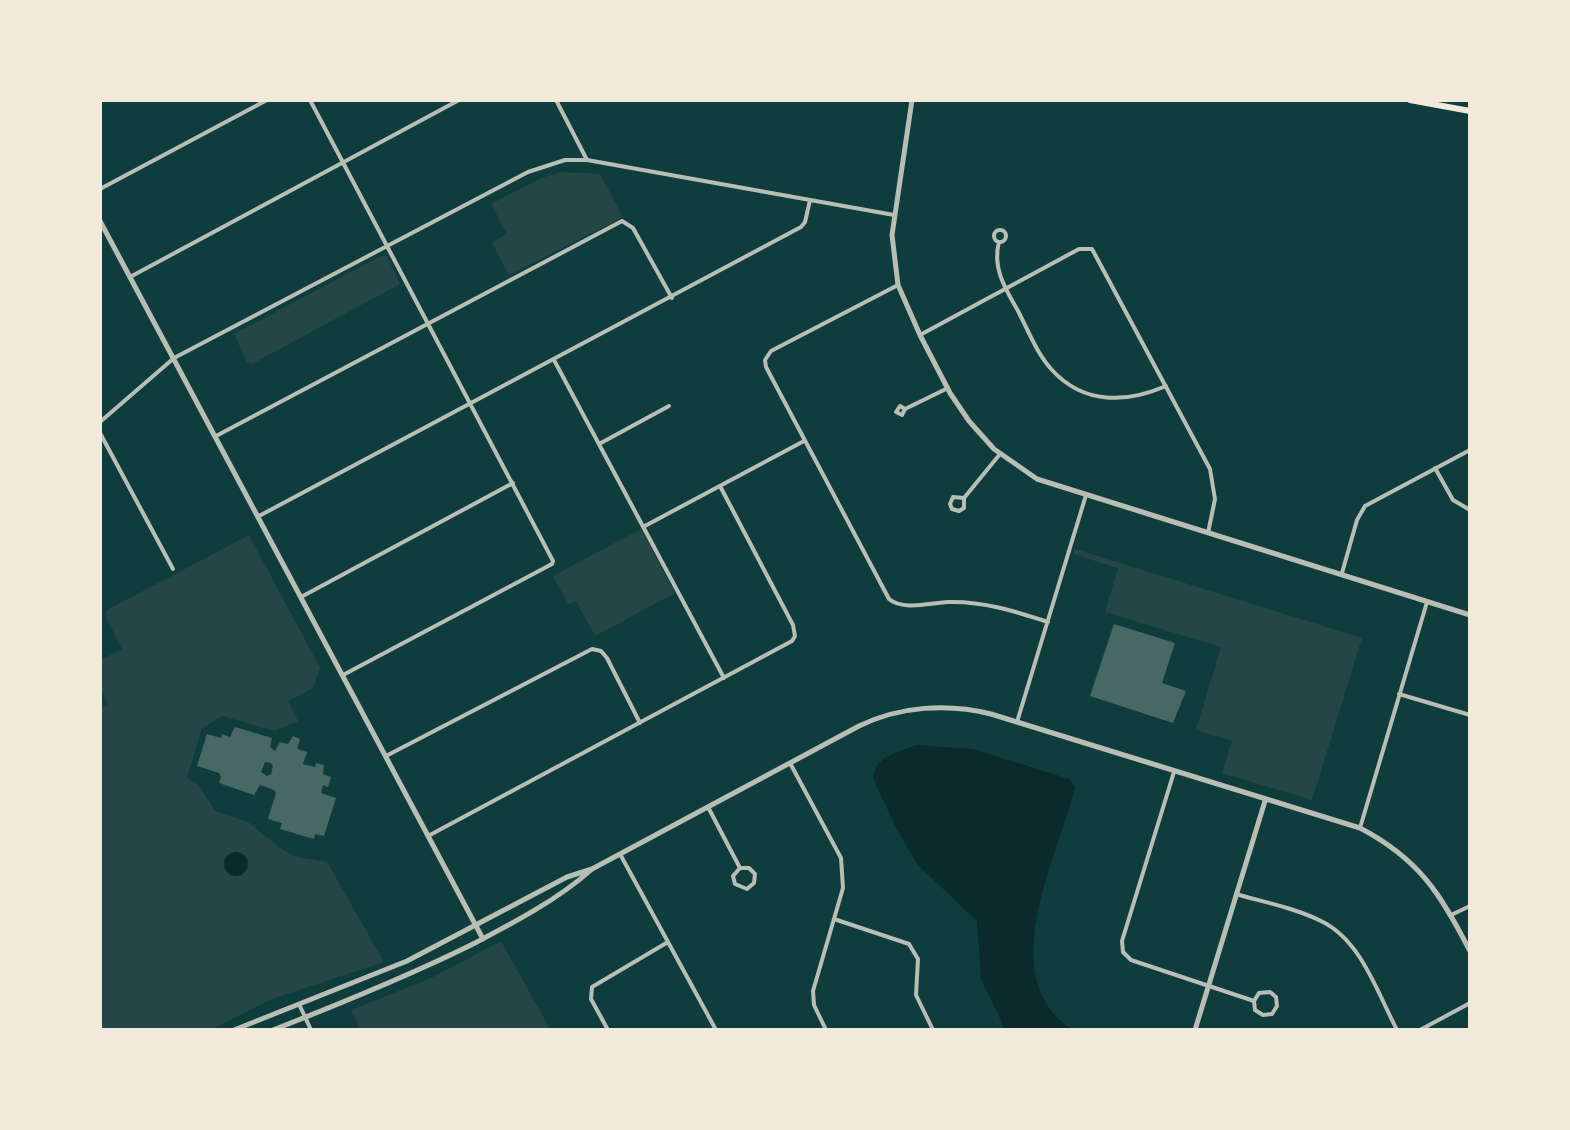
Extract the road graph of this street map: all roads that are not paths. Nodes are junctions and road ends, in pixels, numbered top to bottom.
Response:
1 (267, 100) edge
2 (310, 100) edge
3 (459, 100) edge
4 (556, 100) edge
5 (912, 100) edge
6 (1410, 100) edge
7 (1418, 101) edge
8 (1470, 111) edge
9 (587, 160) junction
10 (343, 163) junction
11 (100, 189) edge
12 (810, 200) junction
13 (894, 215) junction
14 (100, 221) edge
15 (999, 242) dead end
16 (387, 246) junction
17 (130, 277) junction
18 (898, 285) junction
19 (1005, 288) junction
20 (672, 298) junction
21 (428, 323) junction
22 (920, 335) junction
23 (174, 358) junction
24 (554, 360) junction
25 (1166, 386) junction
26 (948, 388) junction
27 (471, 404) junction
28 (669, 406) dead end
29 (905, 409) dead end
30 (100, 422) edge
31 (100, 433) edge
32 (216, 436) junction
33 (804, 441) junction
34 (599, 444) junction
35 (1470, 450) edge
36 (1000, 454) junction
37 (1435, 468) junction
38 (513, 483) junction
39 (720, 486) junction
40 (1086, 495) junction
41 (964, 498) junction
42 (1470, 510) edge
43 (259, 516) junction
44 (643, 527) junction
45 (1208, 533) junction
46 (173, 570) dead end
47 (1341, 573) junction
48 (301, 597) junction
49 (1427, 601) junction
50 (1470, 615) edge
51 (1048, 622) junction
52 (100, 634) edge
53 (100, 642) edge
54 (343, 675) junction
55 (724, 678) junction
56 (1399, 694) junction
57 (1470, 715) edge
58 (1017, 722) junction
59 (640, 723) junction
60 (386, 756) junction
61 (790, 763) junction
62 (1174, 772) junction
63 (1265, 801) junction
64 (708, 807) junction
65 (1360, 828) junction
66 (428, 836) junction
67 (620, 854) junction
68 (740, 868) junction
69 (592, 869) junction
70 (1235, 894) junction
71 (1470, 906) edge
72 (1451, 915) junction
73 (834, 919) junction
74 (475, 924) junction
75 (483, 939) junction
76 (668, 942) junction
77 (1470, 951) edge
78 (1208, 986) junction
79 (1254, 1001) junction
80 (1470, 1003) edge
81 (298, 1004) junction
82 (305, 1017) junction
83 (234, 1029) edge
84 (273, 1029) edge
85 (311, 1029) edge
86 (608, 1029) edge
87 (716, 1029) edge
88 (826, 1029) edge
89 (933, 1029) edge
90 (1196, 1029) edge
91 (1397, 1029) edge
92 (1420, 1029) edge

1 - 11 street
2 - 10 street
3 - 10 street
4 - 9 street
5 - 13 street
6 - 7 main road
7 - 8 main road
9 - 12 street
9 - 16 street
10 - 16 street
10 - 17 street
12 - 13 street
12 - 20 street
13 - 18 street
14 - 17 street
15 - 19 street
16 - 21 street
16 - 23 street
17 - 23 street
18 - 22 street
18 - 33 street
19 - 22 street
19 - 25 street
19 - 25 street
20 - 21 street
20 - 24 street
21 - 27 street
21 - 32 street
22 - 26 street
23 - 30 street
23 - 32 street
24 - 27 street
24 - 34 street
25 - 45 street
26 - 29 street
26 - 36 street
27 - 38 street
27 - 43 street
28 - 34 street
31 - 46 street
32 - 43 street
33 - 39 street
33 - 51 street
34 - 44 street
35 - 37 street
36 - 40 street
36 - 41 street
37 - 42 street
37 - 47 street
38 - 48 street
38 - 54 street
39 - 44 street
39 - 55 street
40 - 45 street
40 - 51 street
41 - 41 street
43 - 48 street
44 - 55 street
45 - 47 street
47 - 49 street
48 - 54 street
49 - 50 street
49 - 56 street
51 - 58 street
52 - 53 street
54 - 60 street
55 - 59 street
56 - 57 street
56 - 65 street
58 - 61 street
58 - 62 street
59 - 60 street
59 - 66 street
60 - 66 street
61 - 64 street
61 - 73 street
62 - 63 street
62 - 78 street
63 - 65 street
63 - 70 street
64 - 67 street
64 - 68 street
65 - 72 street
66 - 74 street
67 - 69 street
67 - 76 street
68 - 68 street
69 - 74 street
69 - 75 street
70 - 78 street
70 - 91 street
71 - 72 street
72 - 77 street
73 - 88 street
73 - 89 street
74 - 75 street
74 - 81 street
75 - 82 street
76 - 86 street
76 - 87 street
78 - 79 street
78 - 90 street
79 - 79 street
80 - 92 street
81 - 82 street
81 - 83 street
82 - 84 street
82 - 85 street

